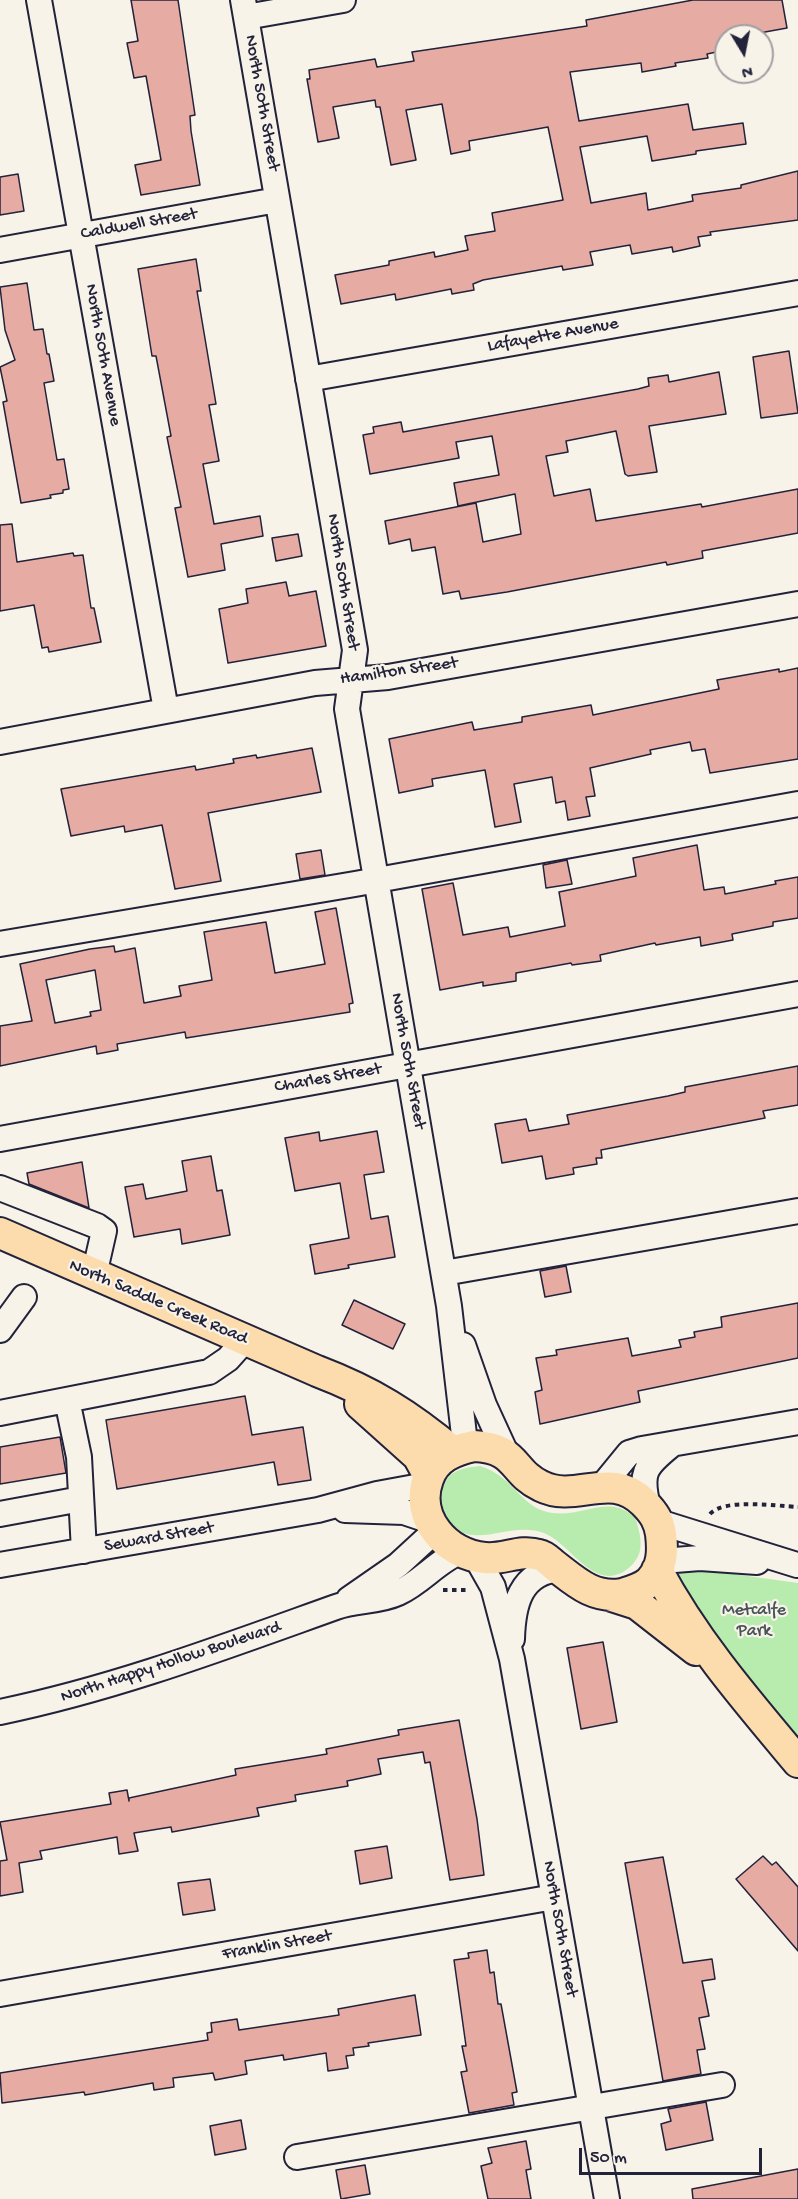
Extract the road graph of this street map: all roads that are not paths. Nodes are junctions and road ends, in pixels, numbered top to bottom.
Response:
1 (39, 0) edge
2 (343, 0) edge
3 (245, 8) edge
4 (277, 200) junction
5 (80, 236) junction
6 (0, 250) edge
7 (798, 293) edge
8 (308, 379) junction
9 (798, 604) edge
10 (350, 680) junction
11 (166, 710) junction
12 (0, 742) edge
13 (798, 804) edge
14 (375, 880) junction
15 (0, 944) edge
16 (798, 994) edge
17 (408, 1065) junction
18 (0, 1138) edge
19 (0, 1188) edge
20 (798, 1211) edge
21 (0, 1233) edge
22 (444, 1273) junction
23 (94, 1275) junction
24 (24, 1297) dead end
25 (450, 1306) junction
26 (0, 1330) edge
27 (245, 1340) junction
28 (317, 1371) junction
29 (67, 1400) junction
30 (0, 1413) edge
31 (798, 1422) edge
32 (670, 1446) junction
33 (457, 1450) junction
34 (506, 1453) junction
35 (427, 1481) junction
36 (602, 1486) junction
37 (81, 1499) junction
38 (318, 1510) junction
39 (0, 1514) edge
40 (654, 1514) junction
41 (432, 1525) junction
42 (84, 1551) junction
43 (469, 1554) junction
44 (0, 1565) edge
45 (659, 1565) junction
46 (797, 1565) edge
47 (560, 1569) junction
48 (612, 1596) junction
49 (339, 1605) junction
50 (512, 1659) junction
51 (718, 1666) junction
52 (0, 1712) edge
53 (798, 1762) edge
54 (554, 1897) junction
55 (0, 1994) edge
56 (722, 2085) dead end
57 (591, 2109) junction
58 (297, 2157) dead end
59 (607, 2199) edge

1 - 5 street, North 50th Avenue
2 - 3 street
3 - 4 street, North 50th Street
4 - 5 street, Caldwell Street
4 - 8 street, North 50th Street
5 - 6 street, Caldwell Street
5 - 11 street, North 50th Avenue
7 - 8 street, Lafayette Avenue
8 - 10 street, North 50th Street
9 - 10 street, Hamilton Street
10 - 11 street, Hamilton Street
10 - 14 street, North 50th Street
11 - 12 street, Hamilton Street
13 - 14 street
14 - 15 street
14 - 17 street, North 50th Street
16 - 17 street, Charles Street
17 - 18 street, Charles Street
17 - 22 street, North 50th Street
19 - 23 street
20 - 22 street
21 - 23 main road, North Saddle Creek Road
22 - 25 street, North 50th Street
23 - 27 main road, North Saddle Creek Road
24 - 26 street
25 - 33 street, North 50th Street
25 - 34 street, North 50th Street
27 - 28 main road, North Saddle Creek Road
27 - 29 street
28 - 33 main road, North Saddle Creek Road
28 - 35 main road, North Saddle Creek Road
29 - 30 street
29 - 37 street
31 - 32 street
32 - 36 street
32 - 40 street
33 - 34 main road
33 - 35 main road
34 - 36 main road
35 - 38 street, Seward Street
35 - 41 main road
36 - 40 main road
37 - 39 street
37 - 42 street
38 - 41 street, Seward Street
38 - 42 street, Seward Street
40 - 45 main road
40 - 46 street
41 - 43 main road
41 - 49 street, North Happy Hollow Boulevard
42 - 44 street, Seward Street
43 - 47 main road
43 - 49 street, North Happy Hollow Boulevard
43 - 50 street, North 50th Street
45 - 46 street
45 - 48 main road
45 - 51 main road
47 - 48 main road
47 - 50 street, North 50th Street
48 - 51 main road
49 - 52 street, North Happy Hollow Boulevard
50 - 54 street, North 50th Street
51 - 53 main road
54 - 55 street, Franklin Street
54 - 57 street, North 50th Street
56 - 57 street
57 - 58 street
57 - 59 street, North 50th Street

